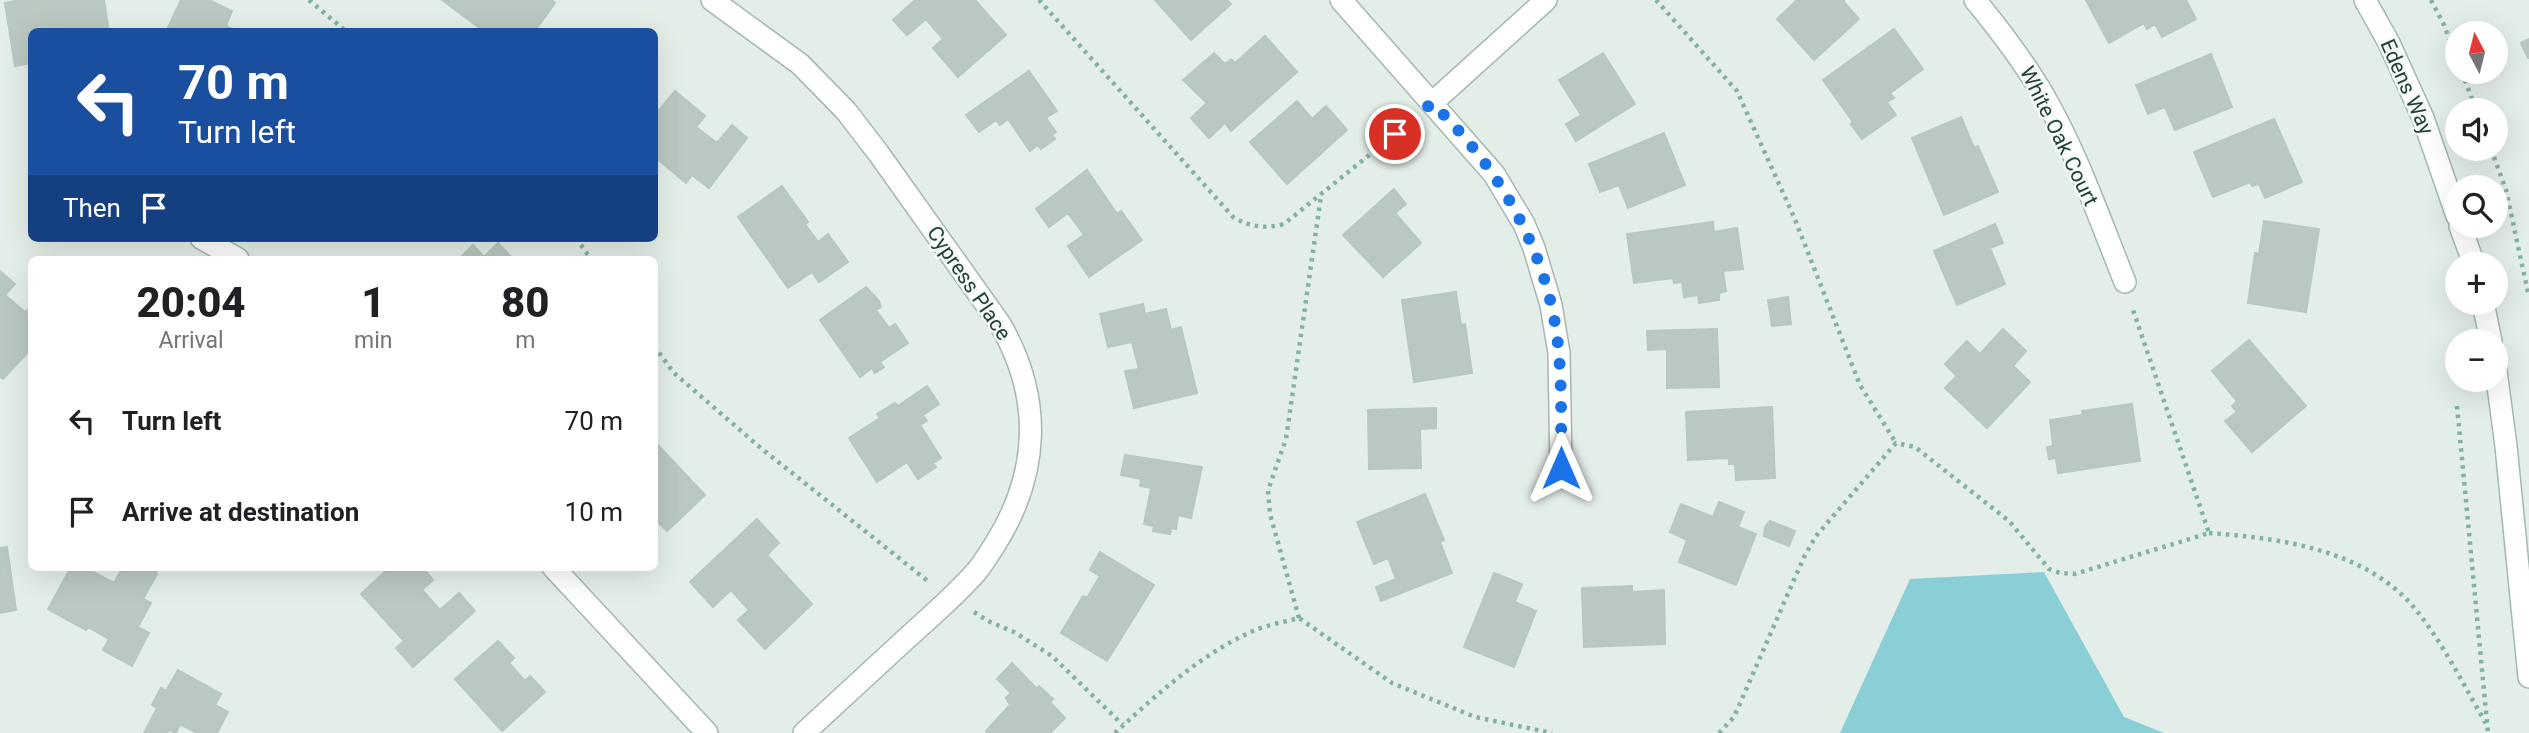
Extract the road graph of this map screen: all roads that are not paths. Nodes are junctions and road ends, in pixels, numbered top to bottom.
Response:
1 (712, 0) edge
2 (1341, 0) edge
3 (1546, 0) edge
4 (1975, 0) edge
5 (2365, 0) edge
6 (1432, 103) junction
7 (2445, 181) edge
8 (208, 242) edge
9 (233, 256) edge
10 (2125, 282) dead end
11 (2499, 392) edge
12 (1561, 468) dead end
13 (557, 571) edge
14 (2529, 677) edge
15 (707, 733) edge
16 (804, 733) edge

1 - 16 street, Cypress Place
2 - 6 street
3 - 6 street
4 - 10 street, White Oak Court
5 - 7 street, Edens Way
6 - 12 street
8 - 9 street
11 - 14 street
13 - 15 street

